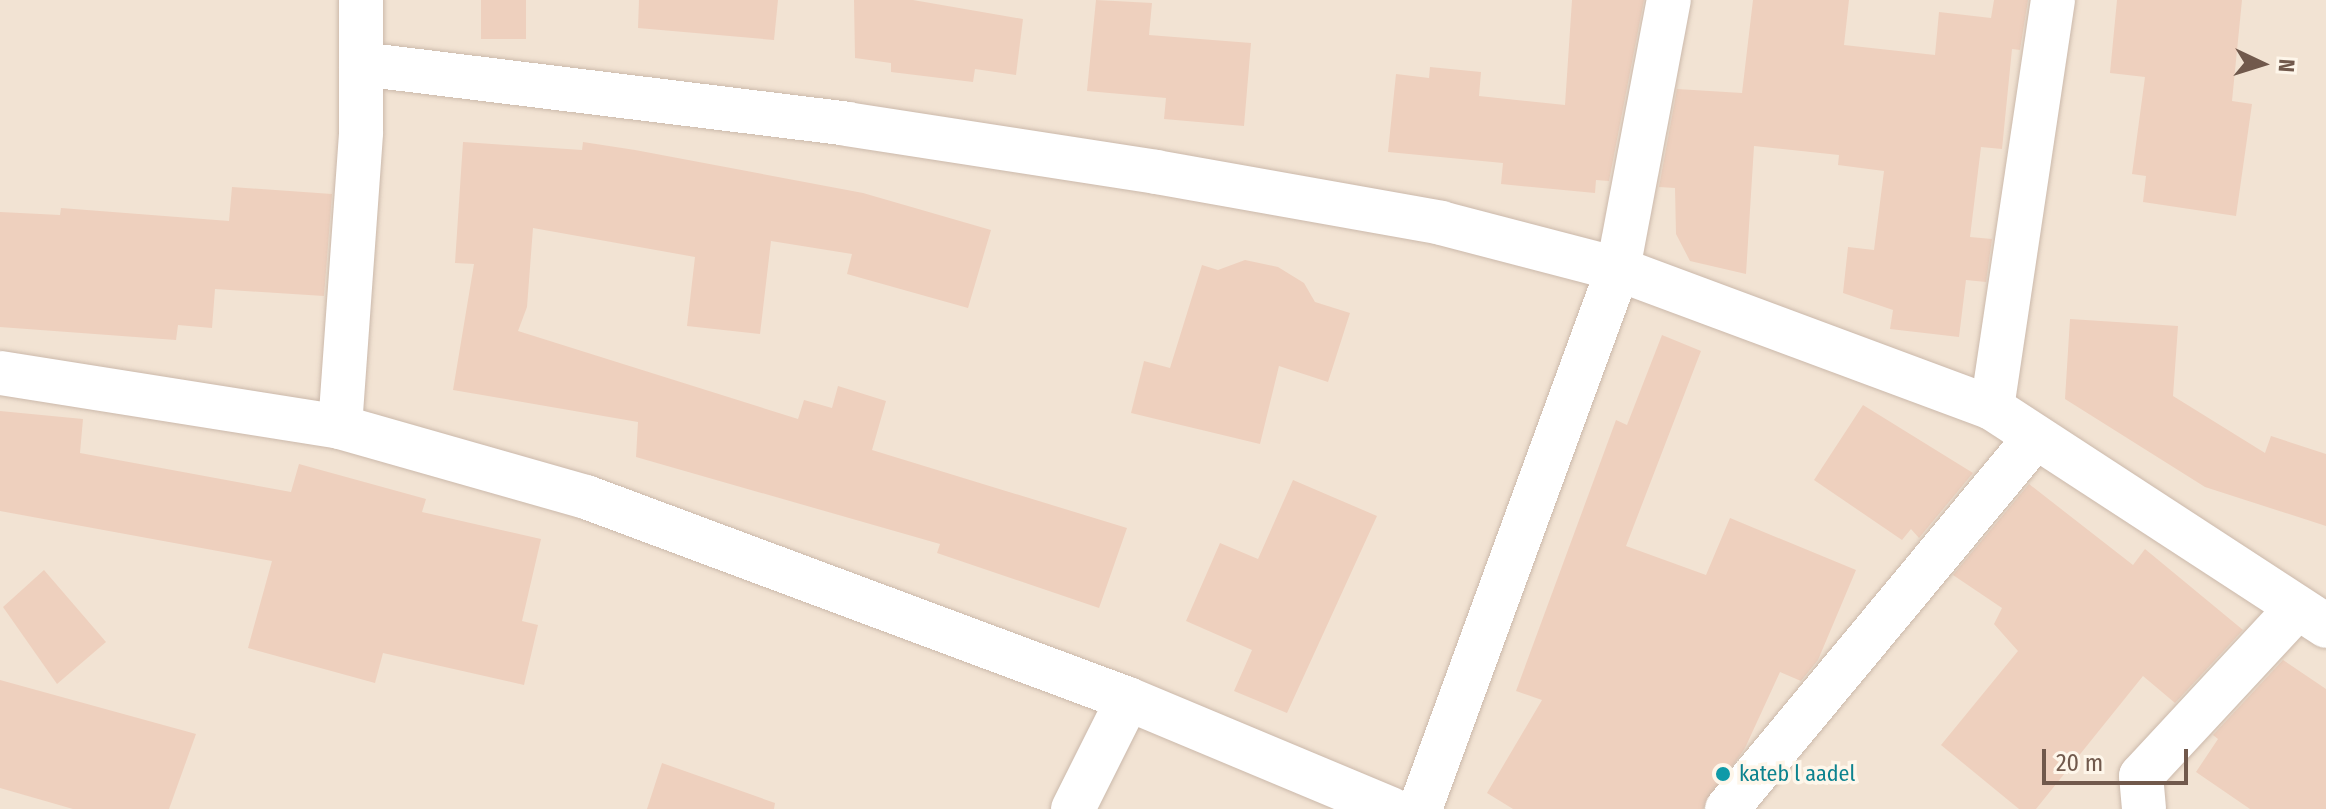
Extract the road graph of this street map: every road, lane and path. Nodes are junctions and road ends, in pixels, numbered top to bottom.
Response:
1 (361, 0) edge
2 (1669, 0) edge
3 (2053, 0) edge
4 (361, 64) junction
5 (1618, 269) junction
6 (0, 373) edge
7 (1992, 408) junction
8 (340, 427) junction
9 (2034, 439) junction
10 (2312, 617) edge
11 (1128, 699) junction
12 (1073, 809) edge
13 (1391, 809) edge
14 (1420, 809) edge
15 (1727, 809) edge
16 (2144, 809) edge

1 - 4 street
2 - 5 street
3 - 7 street
4 - 5 street
4 - 8 street
5 - 7 street
5 - 14 street
6 - 8 street
7 - 9 street
8 - 11 street
9 - 10 street
9 - 15 street
10 - 16 street
11 - 12 street
11 - 13 street

